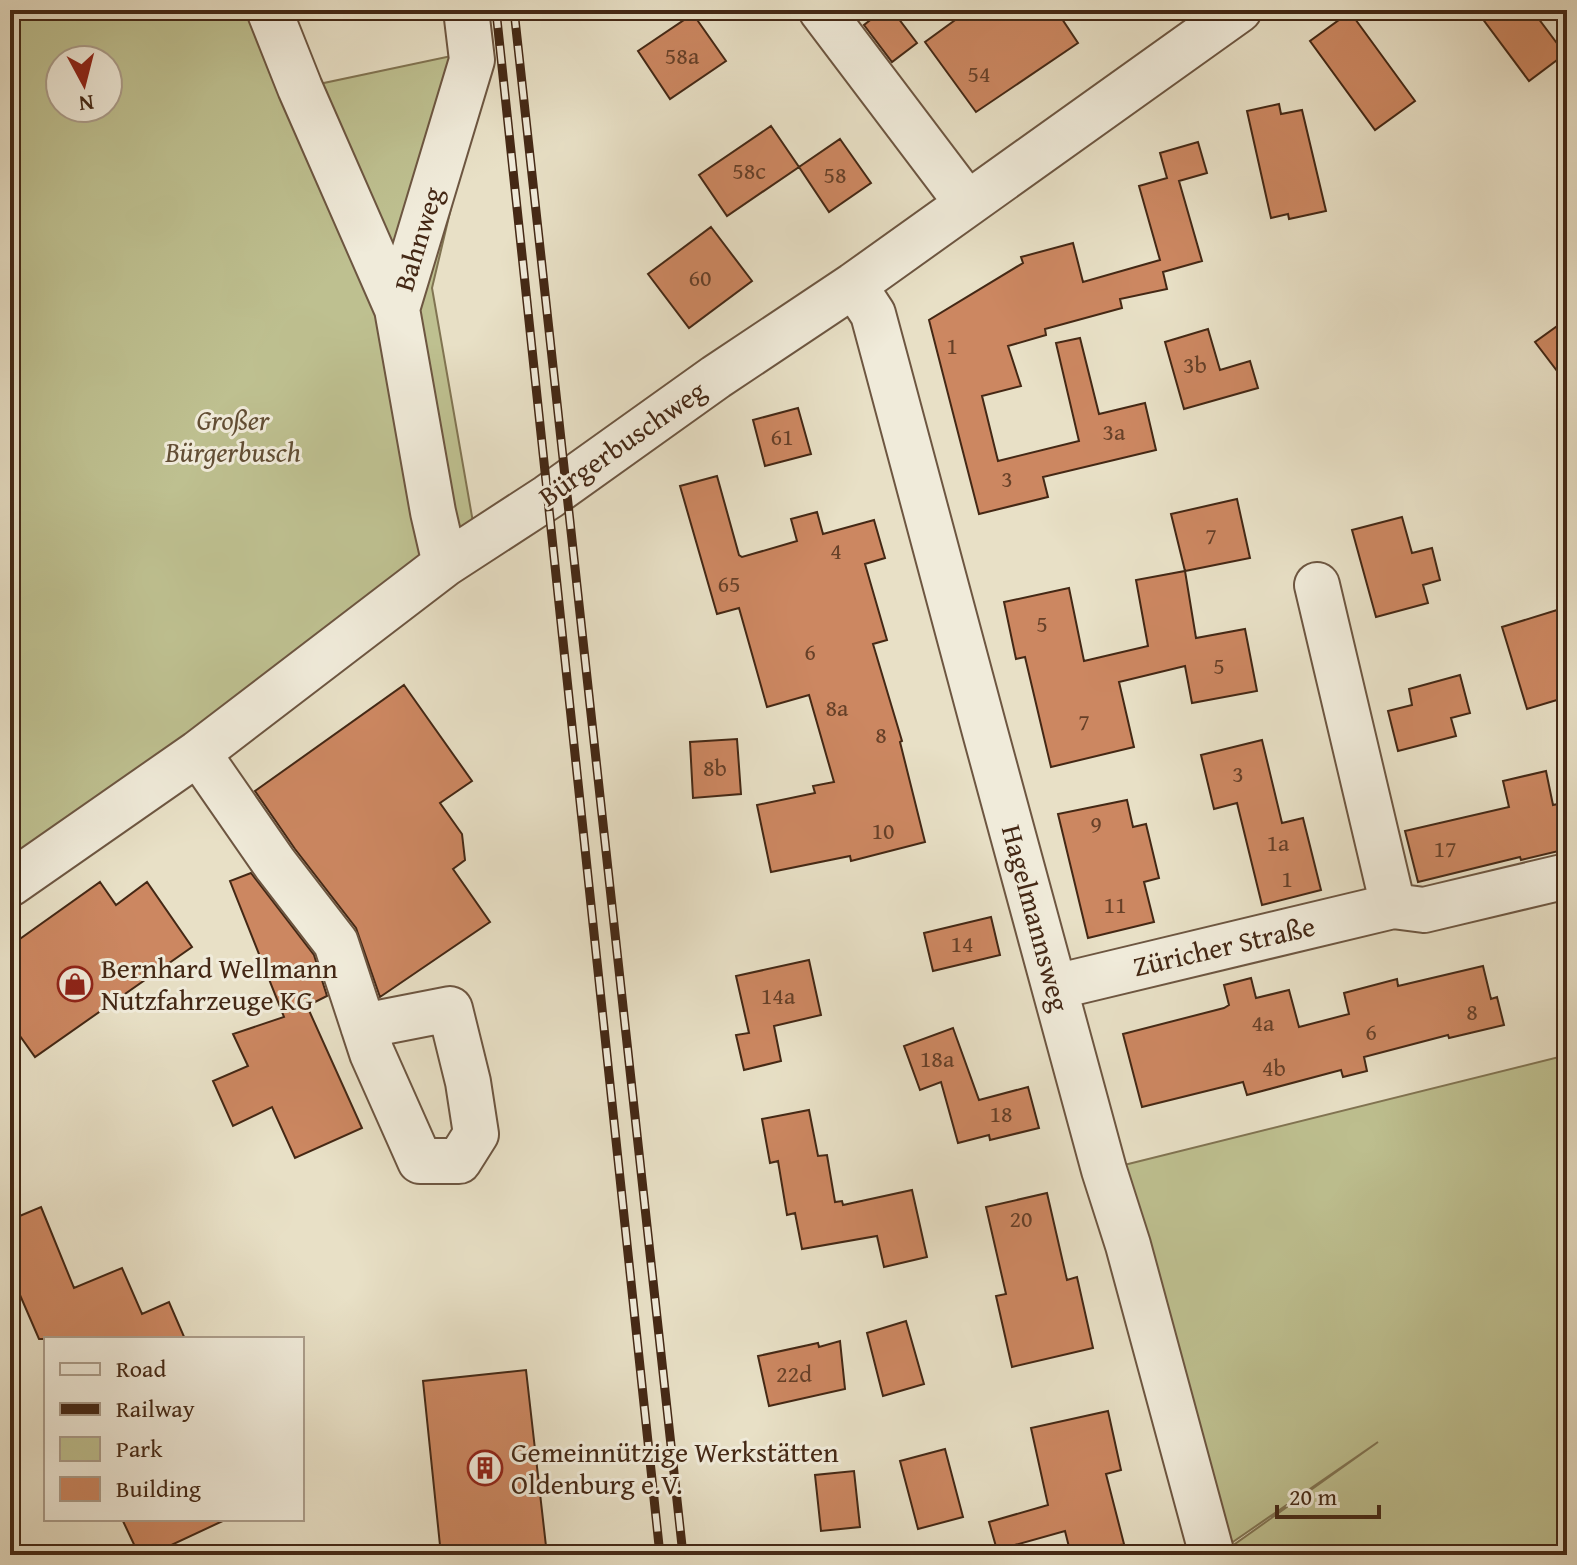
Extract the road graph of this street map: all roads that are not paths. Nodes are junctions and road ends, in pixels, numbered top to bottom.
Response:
1 (269, 10) edge
2 (466, 10) edge
3 (821, 10) edge
4 (1239, 10) edge
5 (967, 203) junction
6 (854, 285) junction
7 (397, 309) junction
8 (445, 564) junction
9 (1317, 585) dead end
10 (198, 753) junction
11 (1567, 876) edge
12 (10, 884) edge
13 (1393, 906) junction
14 (1055, 987) junction
15 (363, 1026) dead end
16 (1212, 1555) edge

1 - 7 street
2 - 7 street, Bahnweg
3 - 5 street
4 - 5 street, Bürgerbuschweg
5 - 6 street, Bürgerbuschweg
6 - 8 street, Bürgerbuschweg
6 - 14 street, Hagelmannsweg
7 - 8 street, Bahnweg
8 - 10 street, Bürgerbuschweg
9 - 13 street
10 - 12 street, Bürgerbuschweg
10 - 15 street
11 - 13 street, Züricher Straße
13 - 14 street, Züricher Straße
14 - 16 street, Hagelmannsweg

